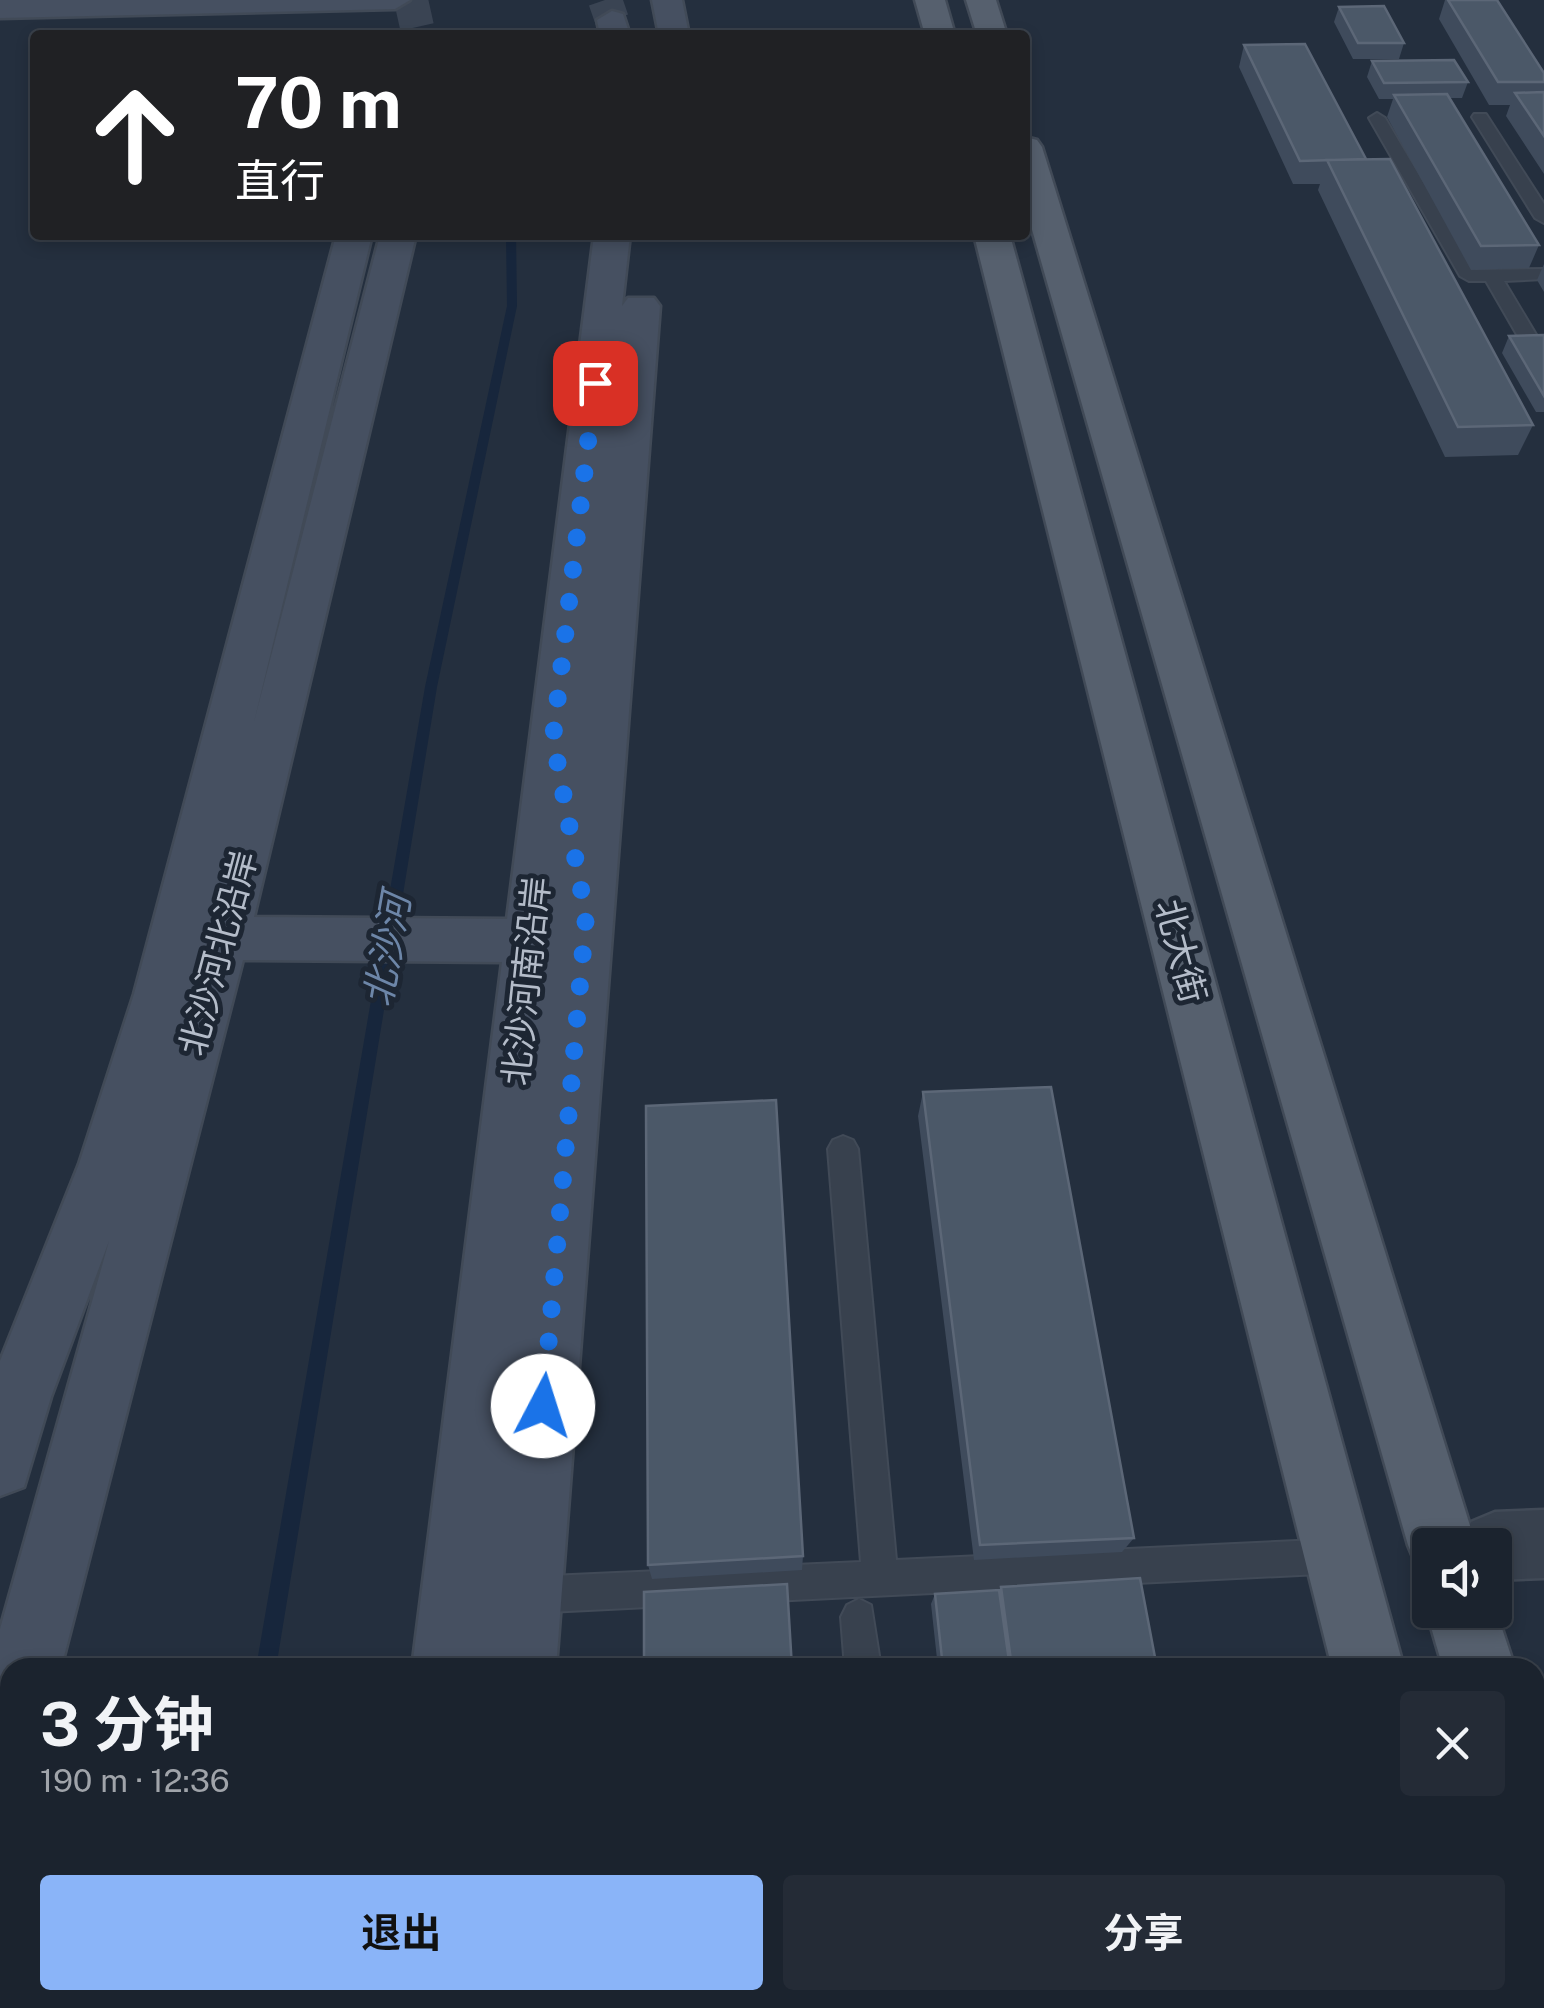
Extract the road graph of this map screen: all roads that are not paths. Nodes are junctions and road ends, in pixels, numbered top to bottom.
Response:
1 (395, 0) edge
2 (666, 0) tunnel mouth
3 (930, 0) edge
4 (981, 0) edge
5 (350, 1) edge
6 (0, 9) edge
7 (353, 30) edge
8 (673, 30) edge
9 (939, 30) edge
10 (990, 30) edge
11 (1377, 118) dead end
12 (1480, 118) dead end
13 (1030, 164) edge
14 (1544, 218) edge
15 (353, 240) edge
16 (397, 240) edge
17 (611, 240) edge
18 (648, 240) edge
19 (993, 240) edge
20 (1544, 274) edge
21 (1492, 276) junction
22 (1534, 348) edge
23 (612, 590) junction
24 (553, 738) junction
25 (238, 915) junction
26 (586, 916) junction
27 (513, 925) junction
28 (198, 1030) junction
29 (843, 1150) dead end
30 (108, 1164) junction
31 (0, 1463) edge
32 (1437, 1528) edge
33 (1544, 1544) edge
34 (1512, 1545) edge
35 (1340, 1556) junction
36 (880, 1578) junction
37 (527, 1595) junction
38 (860, 1617) dead end
39 (1466, 1628) edge
40 (28, 1658) edge
41 (449, 1658) edge
42 (521, 1658) edge
43 (862, 1658) edge
44 (1366, 1658) edge
45 (1475, 1658) edge

1 - 5 street
2 - 8 street
3 - 9 main road
4 - 10 main road
5 - 6 street
5 - 7 street
11 - 21 lane
12 - 14 lane
13 - 32 main road
15 - 25 street, 北沙河北沿岸
16 - 25 street, 北沙河北沿岸
17 - 24 street, 北沙河南沿岸
18 - 23 street, 北沙河南沿岸
19 - 35 main road, 北大街
20 - 21 lane
21 - 22 lane
23 - 24 street
23 - 26 street, 北沙河南沿岸
24 - 26 street
24 - 27 street, 北沙河南沿岸
25 - 27 street
25 - 28 street, 北沙河北沿岸
25 - 30 street, 北沙河北沿岸
26 - 37 street, 北沙河南沿岸
27 - 41 street, 北沙河南沿岸
28 - 30 street
28 - 40 street, 北沙河北沿岸
29 - 36 lane
30 - 31 street, 北沙河北沿岸
33 - 34 street
35 - 36 lane
35 - 44 main road, 北大街
36 - 37 lane
37 - 42 street, 北沙河南沿岸
38 - 43 lane
39 - 45 main road

